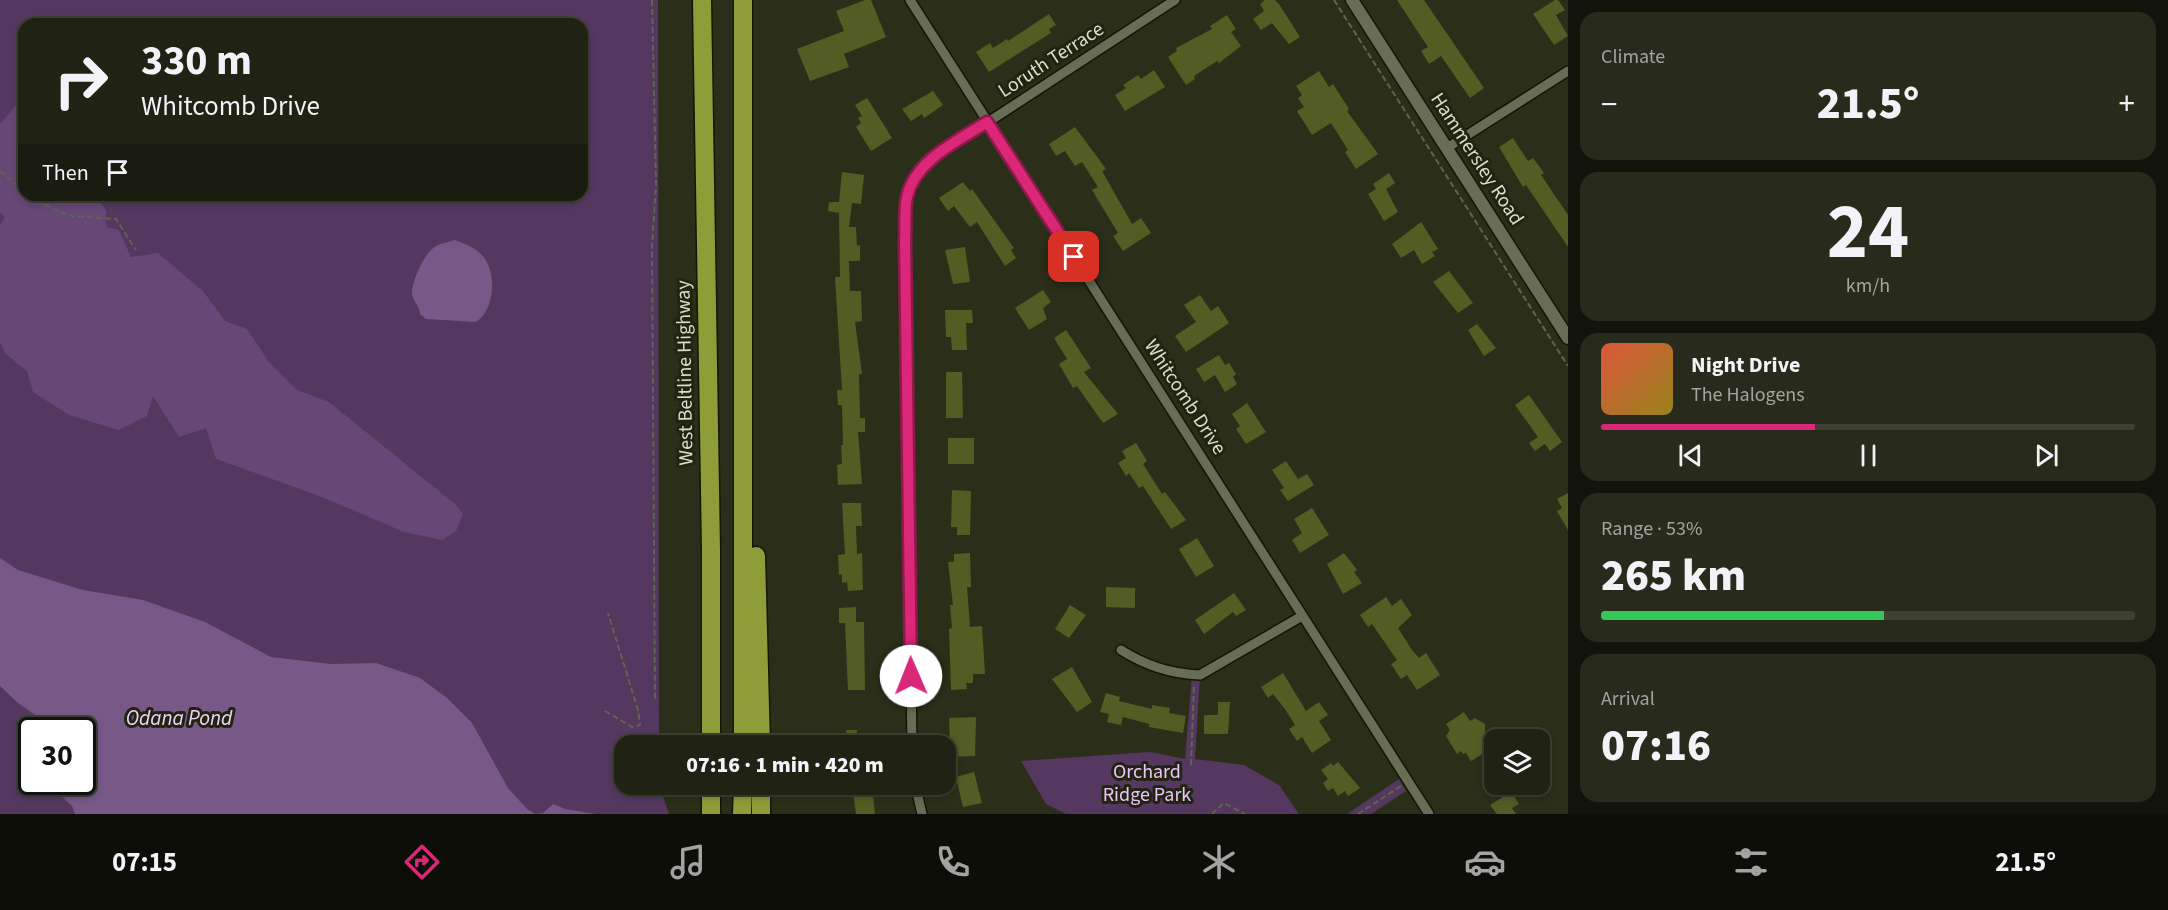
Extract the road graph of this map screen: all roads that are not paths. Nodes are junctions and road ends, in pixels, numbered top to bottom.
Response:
1 (702, 0) edge
2 (743, 0) edge
3 (910, 0) edge
4 (1175, 0) edge
5 (1352, 0) edge
6 (1568, 70) edge
7 (987, 122) junction
8 (1447, 148) junction
9 (745, 311) junction
10 (1568, 338) edge
11 (1302, 616) junction
12 (1121, 650) dead end
13 (711, 735) edge
14 (743, 735) edge
15 (761, 735) edge
16 (912, 735) edge
17 (742, 795) edge
18 (761, 795) edge
19 (918, 795) edge
20 (742, 814) edge
21 (761, 814) edge
22 (922, 814) edge
23 (1429, 814) edge

1 - 13 highway, West Beltline Highway
2 - 9 highway
3 - 7 street, Whitcomb Drive
4 - 7 street, Loruth Terrace
5 - 8 street, Hammersley Road
6 - 8 street
7 - 11 street, Whitcomb Drive
7 - 16 street, Loruth Terrace
8 - 10 street, Hammersley Road
9 - 14 highway
9 - 15 highway
11 - 12 street
11 - 23 street, Whitcomb Drive
17 - 20 highway
18 - 21 highway
19 - 22 street

